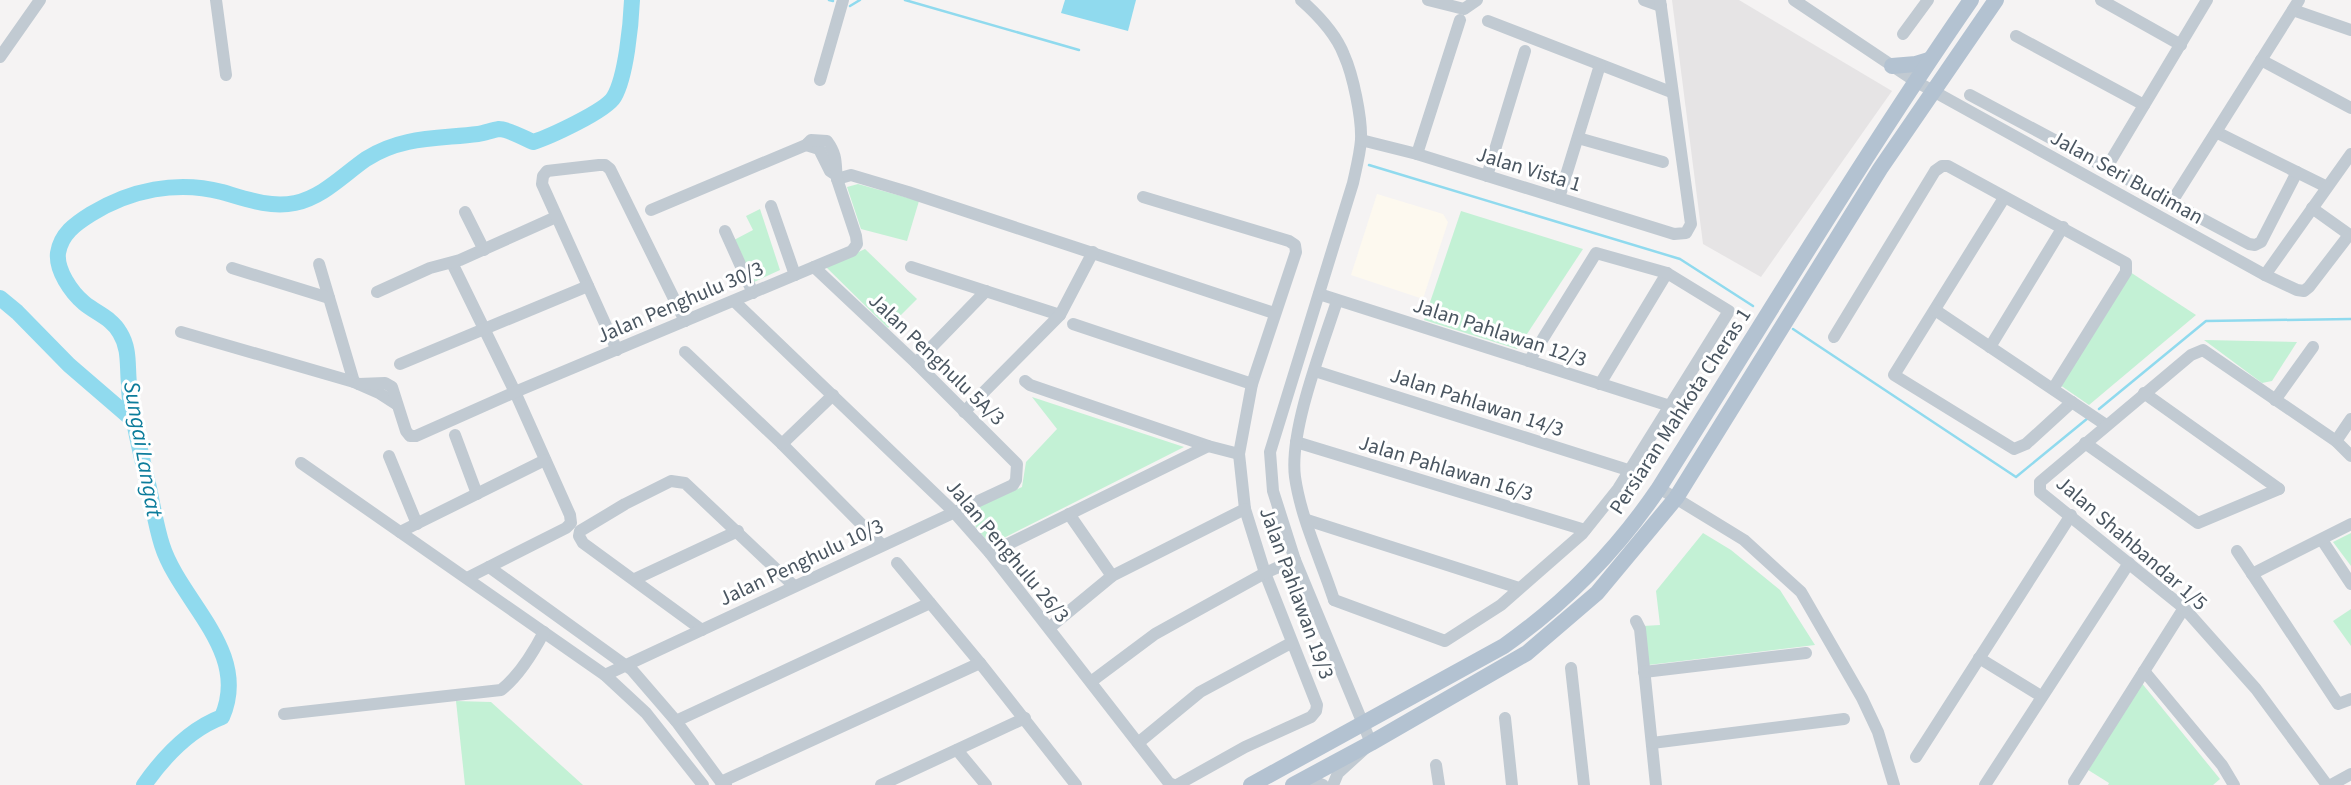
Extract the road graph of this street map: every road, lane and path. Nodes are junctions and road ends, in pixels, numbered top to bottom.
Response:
1 (40, 0) edge
2 (216, 0) edge
3 (843, 0) edge
4 (1301, 0) edge
5 (1428, 0) edge
6 (1477, 0) edge
7 (1644, 0) edge
8 (1794, 0) edge
9 (1971, 0) edge
10 (1997, 0) edge
11 (2101, 0) edge
12 (2207, 0) edge
13 (1922, 2) edge
14 (1660, 3) edge
15 (2296, 5) edge
16 (1460, 20) dead end
17 (1488, 21) dead end
18 (2351, 30) edge
19 (1903, 34) dead end
20 (2016, 36) dead end
21 (2181, 45) junction
22 (1525, 51) dead end
23 (0, 57) edge
24 (1929, 60) junction
25 (2261, 60) junction
26 (1600, 65) junction
27 (1892, 66) junction
28 (226, 75) dead end
29 (820, 80) dead end
30 (1915, 81) junction
31 (1933, 91) junction
32 (1671, 92) junction
33 (1970, 94) dead end
34 (1903, 100) junction
35 (2144, 105) junction
36 (2351, 108) edge
37 (2216, 132) junction
38 (1578, 138) junction
39 (1361, 139) junction
40 (1418, 154) junction
41 (2351, 154) edge
42 (1663, 162) dead end
43 (2106, 167) junction
44 (2297, 172) junction
45 (1487, 176) junction
46 (836, 177) junction
47 (2327, 187) junction
48 (1143, 197) dead end
49 (1559, 198) junction
50 (2004, 198) junction
51 (2171, 203) junction
52 (771, 206) dead end
53 (2312, 208) junction
54 (651, 210) dead end
55 (465, 212) dead end
56 (556, 217) junction
57 (2063, 227) junction
58 (725, 231) dead end
59 (2350, 235) edge
60 (484, 250) junction
61 (1093, 252) junction
62 (452, 263) junction
63 (318, 264) dead end
64 (814, 267) junction
65 (911, 267) dead end
66 (232, 268) dead end
67 (1667, 273) junction
68 (795, 275) junction
69 (2265, 275) junction
70 (588, 286) junction
71 (986, 291) junction
72 (377, 292) dead end
73 (753, 293) junction
74 (1319, 294) junction
75 (329, 298) junction
76 (734, 301) junction
77 (1337, 301) junction
78 (1935, 310) junction
79 (1274, 313) junction
80 (1060, 315) junction
81 (684, 321) junction
82 (1073, 324) dead end
83 (484, 329) junction
84 (181, 332) dead end
85 (1834, 337) dead end
86 (1990, 347) junction
87 (2313, 347) dead end
88 (617, 349) junction
89 (685, 352) dead end
90 (1529, 361) junction
91 (916, 363) junction
92 (400, 364) dead end
93 (1315, 371) junction
94 (1025, 381) dead end
95 (356, 383) junction
96 (1252, 384) junction
97 (1600, 384) junction
98 (2053, 389) junction
99 (515, 392) junction
100 (2144, 393) junction
101 (833, 395) junction
102 (2275, 400) junction
103 (2072, 402) junction
104 (1670, 406) junction
105 (964, 412) junction
106 (2351, 419) edge
107 (2106, 425) junction
108 (455, 435) dead end
109 (2336, 441) junction
110 (1296, 442) junction
111 (2085, 443) junction
112 (782, 444) junction
113 (1208, 446) junction
114 (1239, 454) junction
115 (389, 456) dead end
116 (2351, 456) edge
117 (545, 460) junction
118 (302, 463) dead end
119 (1628, 470) junction
120 (1013, 485) joint
121 (1660, 488) junction
122 (477, 494) junction
123 (1676, 498) junction
124 (1245, 509) junction
125 (953, 511) junction
126 (1069, 514) junction
127 (2071, 515) junction
128 (1307, 520) junction
129 (417, 524) junction
130 (2351, 524) edge
131 (1585, 530) junction
132 (738, 531) junction
133 (400, 532) junction
134 (2322, 540) junction
135 (882, 545) junction
136 (2237, 551) dead end
137 (990, 553) junction
138 (1295, 560) junction
139 (897, 563) dead end
140 (2129, 563) junction
141 (489, 567) junction
142 (1265, 573) junction
143 (2252, 574) junction
144 (1112, 576) junction
145 (467, 578) junction
146 (635, 579) junction
147 (2351, 584) edge
148 (793, 585) junction
149 (1519, 588) junction
150 (1334, 600) junction
151 (930, 603) junction
152 (1313, 607) junction
153 (2184, 608) junction
154 (1636, 621) dead end
155 (699, 627) junction
156 (1049, 628) junction
157 (544, 632) junction
158 (1291, 643) junction
159 (1806, 653) dead end
160 (1979, 658) junction
161 (981, 663) junction
162 (626, 666) junction
163 (1571, 668) dead end
164 (2144, 671) junction
165 (1644, 673) junction
166 (606, 675) junction
167 (1092, 681) junction
168 (2041, 696) junction
169 (2351, 699) edge
170 (284, 714) dead end
171 (1024, 718) junction
172 (1505, 718) dead end
173 (1844, 719) dead end
174 (676, 721) junction
175 (1363, 725) junction
176 (1138, 743) junction
177 (1371, 743) junction
178 (1652, 743) junction
179 (957, 750) junction
180 (1916, 757) dead end
181 (1436, 765) dead end
182 (2351, 774) edge
183 (1299, 781) edge
184 (2074, 782) dead end
185 (723, 783) edge
186 (888, 784) edge
187 (703, 785) edge
188 (986, 785) edge
189 (1076, 785) edge
190 (1175, 785) edge
191 (1251, 785) edge
192 (1323, 785) edge
193 (1333, 785) edge
194 (1439, 785) edge
195 (1512, 785) edge
196 (1584, 785) edge
197 (1657, 785) edge
198 (1894, 785) edge
199 (1985, 785) edge
200 (2234, 785) edge
201 (2329, 785) edge

1 - 23 street
2 - 28 street
3 - 29 street
4 - 39 street
5 - 6 street
7 - 14 street
8 - 27 street, Jalan Seri Budiman
9 - 24 main road, Persiaran Mahkota Cheras 1
10 - 31 main road, Persiaran Mahkota Cheras 1
11 - 21 street
12 - 21 street
13 - 19 street
14 - 32 street
15 - 18 street
15 - 25 street
16 - 40 street
17 - 26 street
20 - 35 street
21 - 35 street
22 - 45 street
24 - 27 main road
24 - 30 main road, Persiaran Mahkota Cheras 1
25 - 36 street
25 - 37 street
26 - 32 street
26 - 38 street
27 - 30 street, Jalan Seri Budiman
27 - 34 main road
30 - 31 street, Jalan Seri Budiman
30 - 34 main road, Persiaran Mahkota Cheras 1
31 - 69 street, Jalan Seri Budiman
31 - 123 main road, Persiaran Mahkota Cheras 1
32 - 49 street, Jalan Vista 1
33 - 43 street
34 - 121 main road, Persiaran Mahkota Cheras 1
35 - 43 street
37 - 44 street
37 - 51 street
38 - 42 street
38 - 49 street
39 - 40 street, Jalan Vista 1
39 - 74 street
40 - 45 street, Jalan Vista 1
41 - 47 street
43 - 51 street
44 - 47 street
44 - 51 street
45 - 49 street, Jalan Vista 1
46 - 54 street
46 - 61 street
46 - 64 street, Jalan Penghulu 30/3
47 - 53 street
48 - 79 street, Jalan Pahlawan 19/3
50 - 57 street
50 - 78 street
50 - 85 street
52 - 68 street
53 - 59 street
53 - 69 street
55 - 60 street
56 - 60 street
56 - 70 street
56 - 81 street
57 - 86 street
57 - 98 street
58 - 73 street
59 - 69 street, Jalan Seri Budiman
60 - 62 street
61 - 79 street
61 - 80 street
62 - 72 street
62 - 83 street
63 - 75 street
64 - 68 street, Jalan Penghulu 30/3
64 - 91 street, Jalan Penghulu 5A/3
65 - 71 street
66 - 75 street
67 - 90 street
67 - 97 street
67 - 104 street
68 - 73 street, Jalan Penghulu 30/3
70 - 83 street
70 - 88 street
71 - 80 street
71 - 91 street
73 - 76 street, Jalan Penghulu 30/3
74 - 77 street, Jalan Pahlawan 12/3
74 - 138 street
75 - 95 street
76 - 81 street, Jalan Penghulu 30/3
76 - 101 street, Jalan Penghulu 26/3
77 - 90 street, Jalan Pahlawan 12/3
77 - 93 street
78 - 86 street
78 - 103 street
79 - 96 street, Jalan Pahlawan 19/3
80 - 105 street
81 - 88 street, Jalan Penghulu 30/3
82 - 96 street
83 - 92 street
83 - 99 street
84 - 95 street
86 - 98 street
87 - 102 street
88 - 99 street, Jalan Penghulu 30/3
89 - 112 street
90 - 97 street, Jalan Pahlawan 12/3
91 - 105 street, Jalan Penghulu 5A/3
93 - 110 street
93 - 119 street, Jalan Pahlawan 14/3
94 - 113 street
95 - 99 street, Jalan Penghulu 30/3
96 - 114 street, Jalan Pahlawan 19/3
97 - 104 street, Jalan Pahlawan 12/3
98 - 103 street
99 - 117 street
100 - 102 street, Jalan Shahbandar 1/5
100 - 107 street, Jalan Shahbandar 1/5
100 - 111 street
101 - 112 street
101 - 125 street, Jalan Penghulu 26/3
102 - 109 street
103 - 107 street
104 - 119 street
105 - 120 street, Jalan Penghulu 5A/3
106 - 109 street
107 - 111 street, Jalan Shahbandar 1/5
108 - 122 street
109 - 116 street
110 - 128 street
110 - 131 street, Jalan Pahlawan 16/3
111 - 127 street, Jalan Shahbandar 1/5
112 - 135 street
113 - 114 street
113 - 126 street
114 - 124 street, Jalan Pahlawan 19/3
115 - 129 street
117 - 122 street
117 - 141 street
118 - 133 street
119 - 131 street
120 - 125 street, Jalan Penghulu 10/3
121 - 123 street
121 - 175 main road, Persiaran Mahkota Cheras 1
122 - 129 street
123 - 177 main road, Persiaran Mahkota Cheras 1
123 - 198 street
124 - 142 street, Jalan Pahlawan 19/3
124 - 144 street
125 - 135 street, Jalan Penghulu 10/3
125 - 137 street, Jalan Penghulu 26/3
126 - 137 street
126 - 144 street
127 - 140 street, Jalan Shahbandar 1/5
127 - 160 street
128 - 149 street
128 - 150 street
129 - 133 street
130 - 134 street
131 - 149 street
132 - 146 street
132 - 146 street
132 - 148 street
133 - 145 street
134 - 143 street
134 - 147 street
135 - 148 street, Jalan Penghulu 10/3
136 - 143 street
137 - 156 street, Jalan Penghulu 26/3
138 - 142 street
138 - 152 street
139 - 151 street
140 - 153 street, Jalan Shahbandar 1/5
140 - 168 street
141 - 145 street
141 - 162 street
142 - 158 street, Jalan Pahlawan 19/3
142 - 167 street
143 - 169 street
144 - 156 street
145 - 157 street
146 - 155 street
148 - 155 street, Jalan Penghulu 10/3
149 - 150 street
150 - 152 street
151 - 161 street
151 - 174 street
152 - 175 street
153 - 164 street
153 - 201 street, Jalan Shahbandar 1/5
154 - 165 street
155 - 162 street, Jalan Penghulu 10/3
156 - 167 street, Jalan Penghulu 26/3
157 - 166 street
157 - 170 street
158 - 176 street
158 - 190 street, Jalan Pahlawan 19/3
159 - 165 street
160 - 168 street
160 - 180 street
161 - 171 street
161 - 185 street
162 - 166 street, Jalan Penghulu 10/3
162 - 174 street
163 - 196 street
164 - 184 street
164 - 200 street
165 - 178 street
166 - 187 street
167 - 176 street, Jalan Penghulu 26/3
168 - 199 street
171 - 179 street
171 - 189 street
172 - 195 street
173 - 178 street
174 - 185 street
175 - 177 street
175 - 191 main road, Persiaran Mahkota Cheras 1
176 - 190 street, Jalan Penghulu 26/3
177 - 183 main road, Persiaran Mahkota Cheras 1
177 - 193 street
178 - 197 street
179 - 186 street
179 - 188 street
181 - 194 street
182 - 201 street
183 - 192 street

